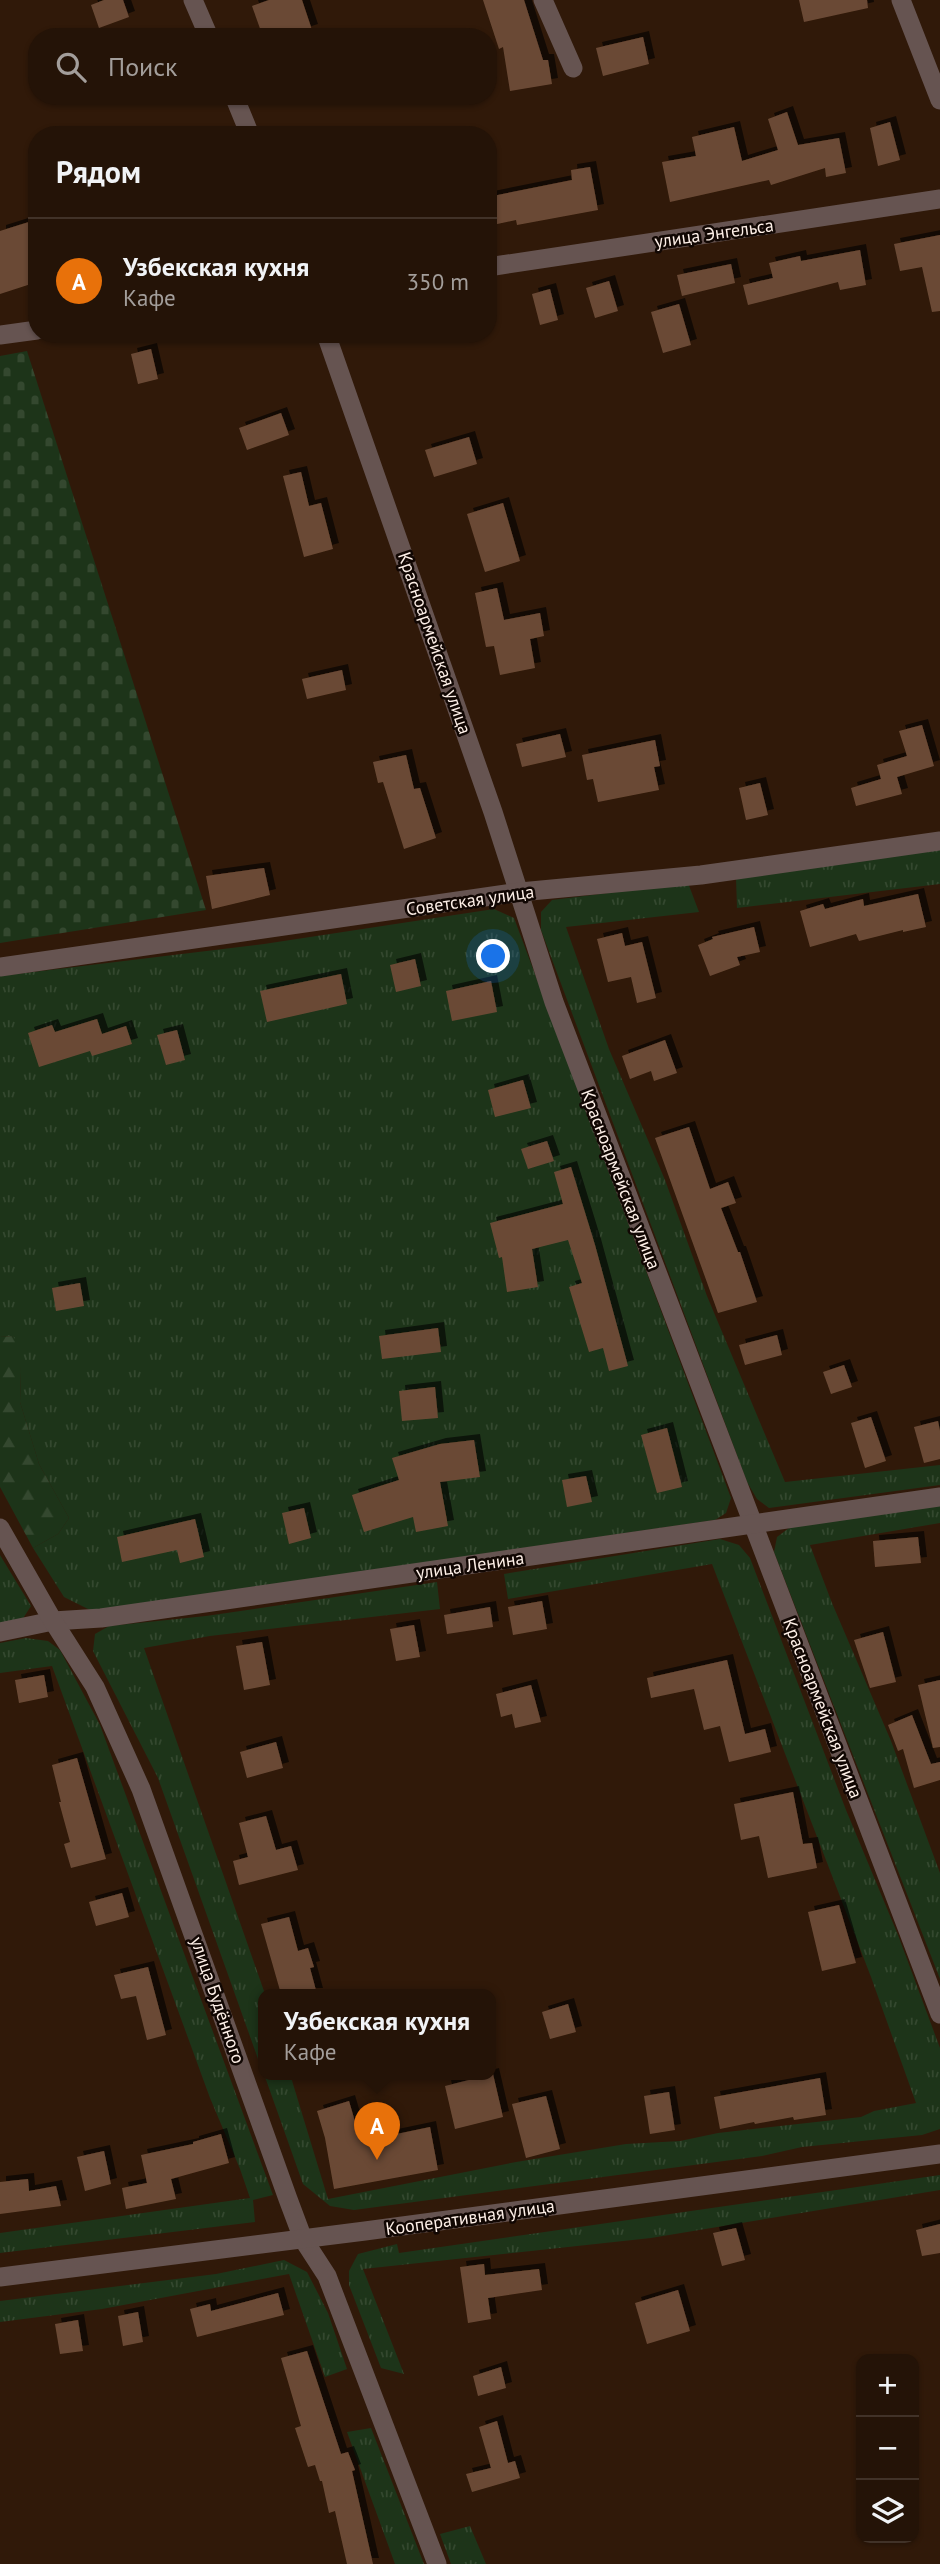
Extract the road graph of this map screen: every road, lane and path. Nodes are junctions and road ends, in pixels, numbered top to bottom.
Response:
1 (193, 0) edge
2 (543, 0) edge
3 (901, 0) edge
4 (205, 28) edge
5 (573, 68) dead end
6 (940, 100) edge
7 (238, 105) edge
8 (246, 126) edge
9 (940, 199) edge
10 (497, 266) edge
11 (28, 331) edge
12 (0, 335) edge
13 (329, 343) edge
14 (940, 841) edge
15 (520, 892) junction
16 (0, 967) edge
17 (940, 1497) edge
18 (752, 1524) junction
19 (0, 1528) edge
20 (53, 1621) junction
21 (0, 1632) edge
22 (940, 2014) edge
23 (940, 2154) edge
24 (303, 2239) junction
25 (0, 2277) edge
26 (437, 2564) edge

1 - 4 street
2 - 5 street
3 - 6 street
7 - 8 street
9 - 10 street, улица Энгельса
11 - 12 street
13 - 15 street, Красноармейская улица
14 - 15 street, Советская улица
15 - 16 street, Советская улица
15 - 18 street, Красноармейская улица
17 - 18 street, улица Ленина
18 - 20 street, улица Ленина
18 - 22 street, Красноармейская улица
19 - 20 street, улица Будённого
20 - 21 street, улица Ленина
20 - 24 street, улица Будённого
23 - 24 street, Кооперативная улица
24 - 25 street, Кооперативная улица
24 - 26 street, улица Будённого

